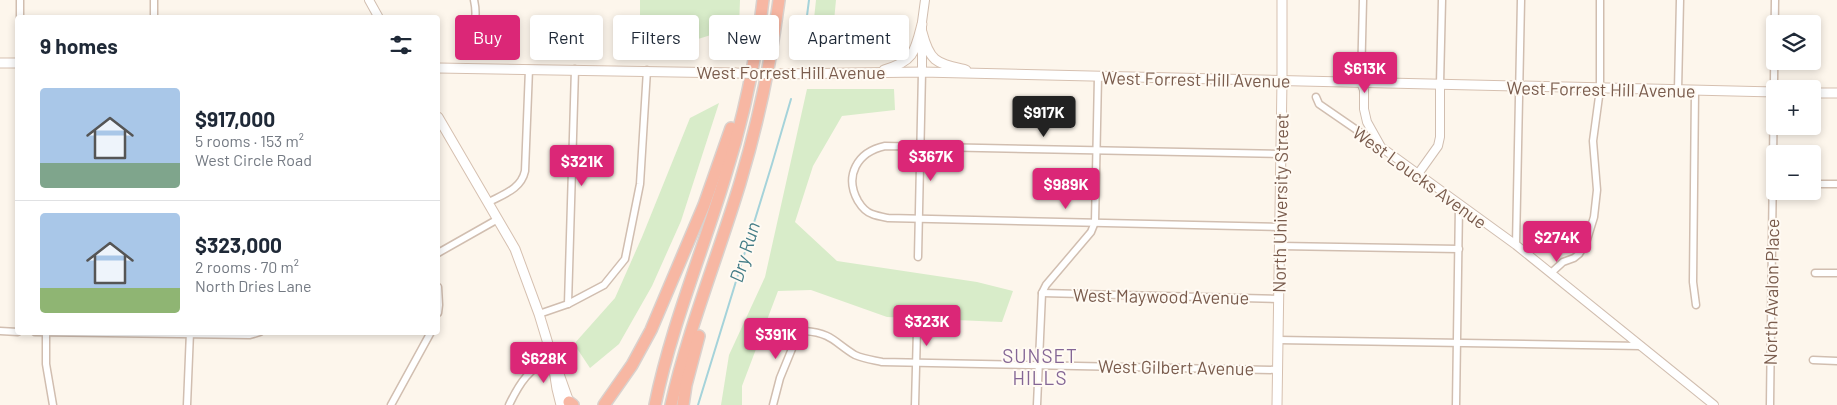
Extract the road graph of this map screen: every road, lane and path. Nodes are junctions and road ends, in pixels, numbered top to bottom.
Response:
1 (20, 0) edge
2 (154, 0) edge
3 (369, 0) edge
4 (474, 0) edge
5 (763, 0) edge
6 (779, 0) edge
7 (925, 0) edge
8 (1282, 0) edge
9 (1363, 0) edge
10 (1442, 0) edge
11 (1521, 0) edge
12 (1600, 0) edge
13 (1680, 0) edge
14 (1775, 0) edge
15 (20, 15) edge
16 (154, 15) edge
17 (377, 15) edge
18 (475, 15) edge
19 (761, 15) edge
20 (922, 28) junction
21 (754, 60) edge
22 (755, 60) edge
23 (0, 62) edge
24 (15, 63) edge
25 (440, 68) edge
26 (449, 68) junction
27 (529, 69) junction
28 (575, 69) junction
29 (647, 70) junction
30 (922, 72) junction
31 (862, 73) junction
32 (440, 74) edge
33 (988, 74) junction
34 (1098, 76) junction
35 (1774, 80) edge
36 (1282, 81) junction
37 (1361, 82) junction
38 (1440, 84) junction
39 (1520, 87) junction
40 (1600, 89) junction
41 (1678, 90) junction
42 (1695, 90) junction
43 (1766, 92) edge
44 (1821, 93) edge
45 (1837, 93) edge
46 (1316, 97) dead end
47 (758, 118) junction
48 (440, 120) edge
49 (1773, 135) edge
50 (921, 147) junction
51 (1381, 147) junction
52 (1096, 150) junction
53 (1281, 154) junction
54 (1418, 174) junction
55 (1821, 184) edge
56 (1837, 184) edge
57 (489, 202) junction
58 (1459, 205) junction
59 (498, 218) junction
60 (919, 218) junction
61 (1095, 222) junction
62 (1280, 226) junction
63 (1516, 245) junction
64 (1280, 246) junction
65 (1459, 249) junction
66 (440, 252) edge
67 (918, 257) dead end
68 (1551, 273) junction
69 (1815, 273) dead end
70 (1837, 273) edge
71 (1042, 293) junction
72 (1279, 299) junction
73 (568, 304) junction
74 (1696, 305) dead end
75 (539, 314) junction
76 (917, 330) dead end
77 (0, 332) edge
78 (15, 332) edge
79 (46, 335) edge
80 (190, 335) edge
81 (429, 335) edge
82 (1278, 340) junction
83 (1457, 344) junction
84 (1641, 346) junction
85 (552, 357) junction
86 (1813, 360) dead end
87 (1837, 361) edge
88 (915, 362) junction
89 (1038, 364) junction
90 (1278, 370) junction
91 (568, 404) edge
92 (52, 405) edge
93 (187, 405) edge
94 (392, 405) edge
95 (509, 405) edge
96 (604, 405) edge
97 (654, 405) edge
98 (671, 405) edge
99 (683, 405) edge
100 (773, 405) edge
101 (915, 405) edge
102 (1037, 405) edge
103 (1276, 405) edge
104 (1456, 405) edge
105 (1714, 405) edge
106 (1770, 405) edge

1 - 15 street
2 - 16 street
3 - 17 street
4 - 18 street
5 - 19 highway
6 - 47 highway
7 - 20 street
8 - 36 main road, North University Street
9 - 37 street
10 - 38 street
11 - 39 street
12 - 40 street
13 - 41 street
14 - 35 street, North Avalon Place
20 - 30 street
20 - 31 main road
20 - 33 main road
21 - 96 highway
22 - 97 highway
23 - 24 main road
25 - 26 main road, West Forrest Hill Avenue
26 - 27 main road, West Forrest Hill Avenue
26 - 32 main road
27 - 28 main road, West Forrest Hill Avenue
27 - 57 street
28 - 29 main road, West Forrest Hill Avenue
28 - 73 street
29 - 31 main road, West Forrest Hill Avenue, bridge
29 - 73 street
30 - 31 main road, West Forrest Hill Avenue
30 - 33 main road, West Forrest Hill Avenue
30 - 50 street
33 - 34 main road, West Forrest Hill Avenue
34 - 36 main road, West Forrest Hill Avenue
34 - 52 street
36 - 37 main road, West Forrest Hill Avenue
36 - 53 main road, North University Street
37 - 38 main road, West Forrest Hill Avenue
37 - 51 street
38 - 39 main road, West Forrest Hill Avenue
38 - 54 street
39 - 40 main road, West Forrest Hill Avenue
39 - 63 street
40 - 41 main road, West Forrest Hill Avenue
40 - 68 street
41 - 42 main road, West Forrest Hill Avenue
42 - 43 main road, West Forrest Hill Avenue
42 - 74 street
44 - 45 main road
46 - 51 street, West Loucks Avenue
47 - 98 highway
47 - 99 highway
48 - 57 main road
49 - 106 street, North Avalon Place
50 - 52 street
50 - 60 street
50 - 60 street
51 - 54 street, West Loucks Avenue
52 - 53 street
52 - 61 street
53 - 62 main road, North University Street
54 - 58 street, West Loucks Avenue
55 - 56 street
57 - 59 main road
58 - 63 street, West Loucks Avenue
58 - 65 street
59 - 66 street
59 - 75 main road
60 - 61 street
60 - 67 street
61 - 62 street
61 - 71 street
62 - 64 main road, North University Street
63 - 68 street, West Loucks Avenue
64 - 65 street
64 - 72 main road, North University Street
65 - 83 street
68 - 84 street, West Loucks Avenue
69 - 70 street
71 - 72 street, West Maywood Avenue
71 - 89 street
72 - 82 main road, North University Street
73 - 75 street
75 - 85 main road
76 - 88 street
77 - 78 street
79 - 92 street
80 - 93 street
81 - 94 street
82 - 83 street
82 - 90 main road, North University Street
83 - 84 street
83 - 104 street
84 - 105 street, West Loucks Avenue
85 - 91 main road
85 - 95 street
86 - 87 street
88 - 89 street, West Gilbert Avenue
88 - 100 street, West Gilbert Avenue
88 - 101 street
89 - 90 street, West Gilbert Avenue
89 - 102 street
90 - 103 main road, North University Street

